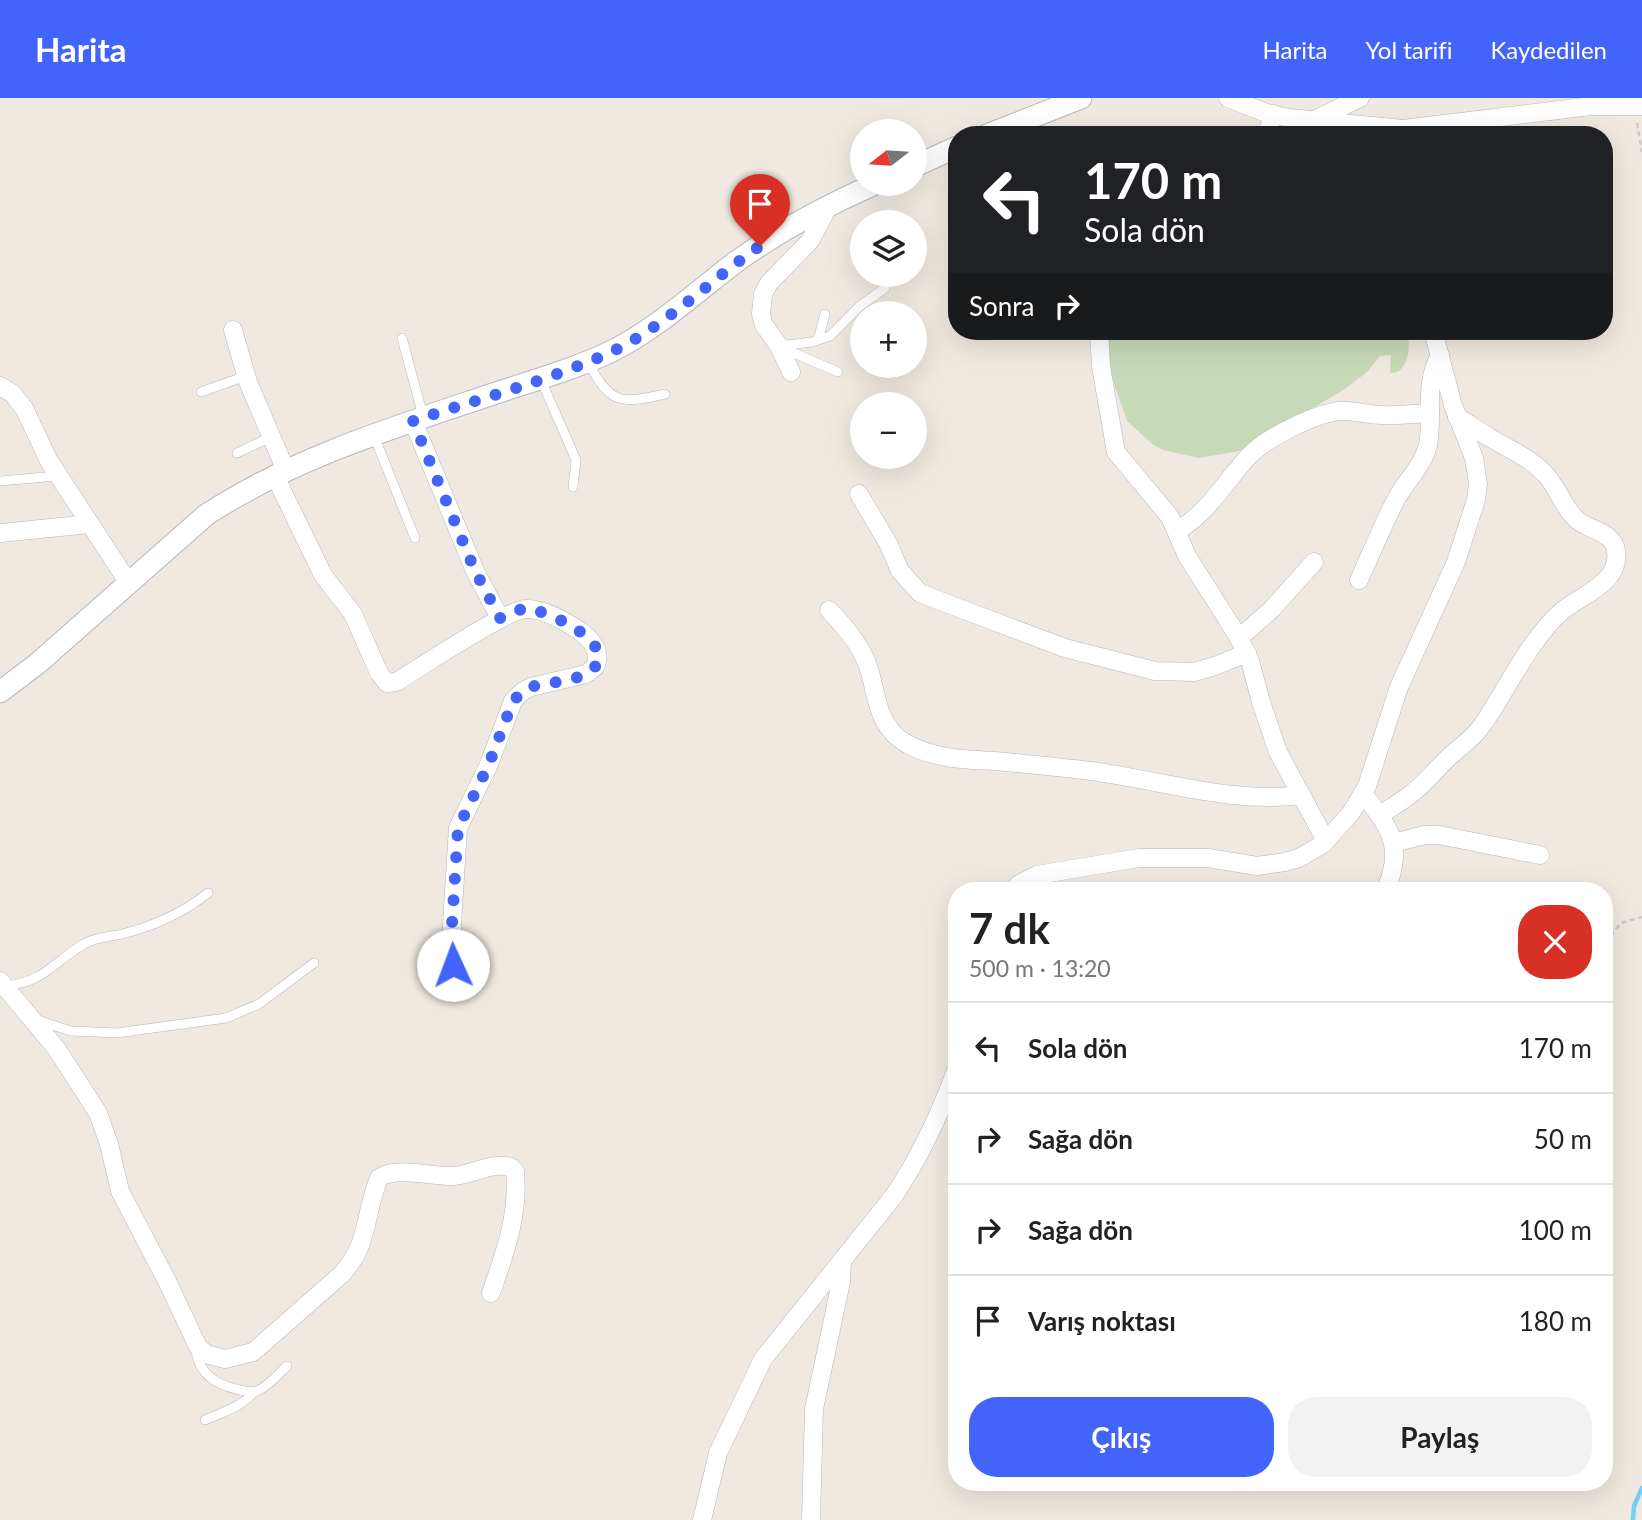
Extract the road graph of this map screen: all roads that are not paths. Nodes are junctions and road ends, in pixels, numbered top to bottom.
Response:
1 (1081, 98) edge
2 (1228, 98) edge
3 (1360, 98) edge
4 (1521, 105) edge
5 (1638, 106) edge
6 (1273, 114) junction
7 (1312, 121) junction
8 (1010, 126) edge
9 (1269, 126) edge
10 (1354, 126) edge
11 (1430, 126) edge
12 (948, 151) edge
13 (928, 160) edge
14 (850, 195) edge
15 (829, 205) junction
16 (885, 288) dead end
17 (825, 314) dead end
18 (233, 330) dead end
19 (402, 338) dead end
20 (818, 340) junction
21 (1100, 340) edge
22 (1436, 340) edge
23 (782, 346) junction
24 (1440, 355) junction
25 (588, 361) junction
26 (791, 372) dead end
27 (838, 372) dead end
28 (246, 376) junction
29 (541, 378) junction
30 (0, 386) edge
31 (201, 392) dead end
32 (665, 394) dead end
33 (1430, 413) junction
34 (1457, 417) junction
35 (418, 419) junction
36 (374, 436) junction
37 (271, 437) junction
38 (237, 453) dead end
39 (280, 474) junction
40 (59, 476) junction
41 (0, 481) edge
42 (573, 487) dead end
43 (859, 494) dead end
44 (90, 524) junction
45 (1177, 531) junction
46 (0, 533) edge
47 (415, 538) dead end
48 (1314, 562) dead end
49 (1359, 580) dead end
50 (128, 582) junction
51 (829, 610) dead end
52 (500, 618) junction
53 (1243, 646) junction
54 (0, 692) edge
55 (1363, 793) junction
56 (1301, 795) junction
57 (1380, 815) junction
58 (1326, 841) junction
59 (1394, 843) junction
60 (1540, 855) dead end
61 (1023, 882) edge
62 (1388, 882) edge
63 (208, 893) dead end
64 (314, 963) dead end
65 (453, 965) dead end
66 (2, 983) edge
67 (32, 1018) junction
68 (948, 1092) edge
69 (842, 1260) junction
70 (491, 1293) dead end
71 (197, 1344) junction
72 (287, 1366) dead end
73 (254, 1392) junction
74 (205, 1420) dead end
75 (702, 1520) edge
76 (811, 1520) edge

1 - 8 street
2 - 6 street
3 - 7 street
4 - 5 street
4 - 11 street
6 - 7 street
6 - 9 street
7 - 10 street
12 - 13 street
14 - 15 street
15 - 23 street
15 - 25 street
16 - 20 lane
17 - 20 lane
18 - 28 street
19 - 35 lane
20 - 23 lane
21 - 45 street
22 - 24 street
23 - 26 street
23 - 27 lane
24 - 33 street
24 - 34 street
25 - 29 street
25 - 32 lane
28 - 31 lane
28 - 37 street
29 - 35 street
29 - 42 lane
30 - 40 street
33 - 45 street
33 - 49 street
34 - 55 street
34 - 57 street
35 - 36 street
35 - 52 street
36 - 39 street
36 - 47 lane
37 - 38 lane
37 - 39 street
39 - 50 street
39 - 52 street
40 - 41 lane
40 - 44 street
43 - 53 street
44 - 46 street
44 - 50 street
45 - 53 street
48 - 53 street
50 - 54 street
51 - 56 street
52 - 65 street
53 - 56 street
55 - 57 street
55 - 58 street
56 - 58 street
57 - 59 street
58 - 61 street
59 - 60 street
59 - 62 street
63 - 66 lane
64 - 67 lane
66 - 67 street
67 - 71 street
68 - 69 street
69 - 75 street
69 - 76 street
70 - 71 street
71 - 73 lane
72 - 73 lane
73 - 74 lane

